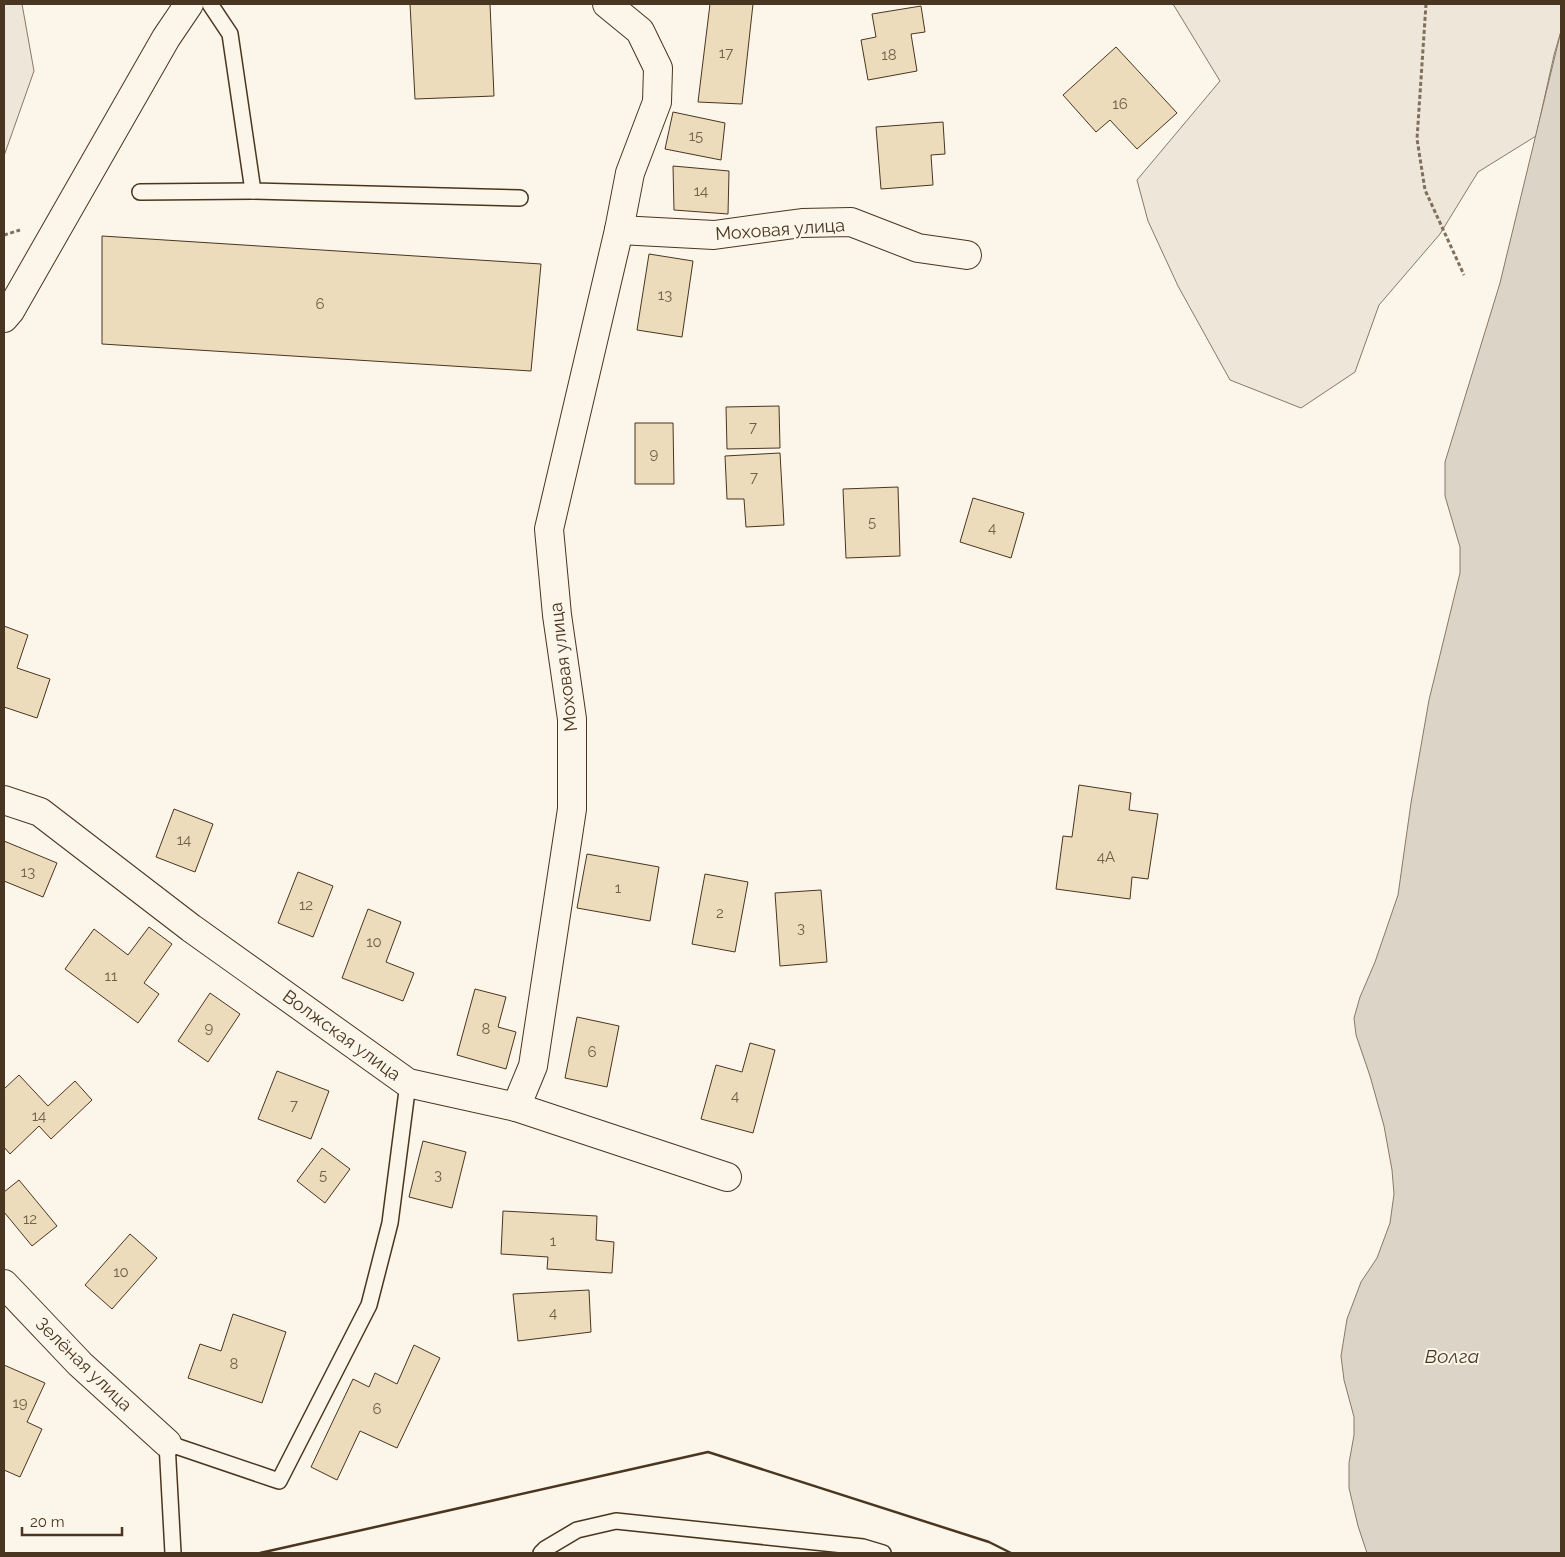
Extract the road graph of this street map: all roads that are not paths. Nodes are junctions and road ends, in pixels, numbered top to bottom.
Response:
1 (189, 4) edge
2 (210, 4) edge
3 (607, 4) edge
4 (253, 191) junction
5 (140, 192) dead end
6 (520, 198) dead end
7 (619, 230) junction
8 (967, 255) dead end
9 (4, 318) edge
10 (4, 800) edge
11 (408, 1083) junction
12 (516, 1107) junction
13 (727, 1177) dead end
14 (4, 1284) edge
15 (167, 1443) junction
16 (173, 1553) edge
17 (541, 1553) edge
18 (883, 1553) edge

1 - 9 street
2 - 4 lane
3 - 7 street, Моховая улица
4 - 5 lane
4 - 6 lane
7 - 8 street, Моховая улица
7 - 12 street, Моховая улица
10 - 11 street, Волжская улица
11 - 12 street, Волжская улица
11 - 15 lane
12 - 13 street, Волжская улица
14 - 15 street, Зелёная улица
15 - 16 lane
17 - 18 lane

